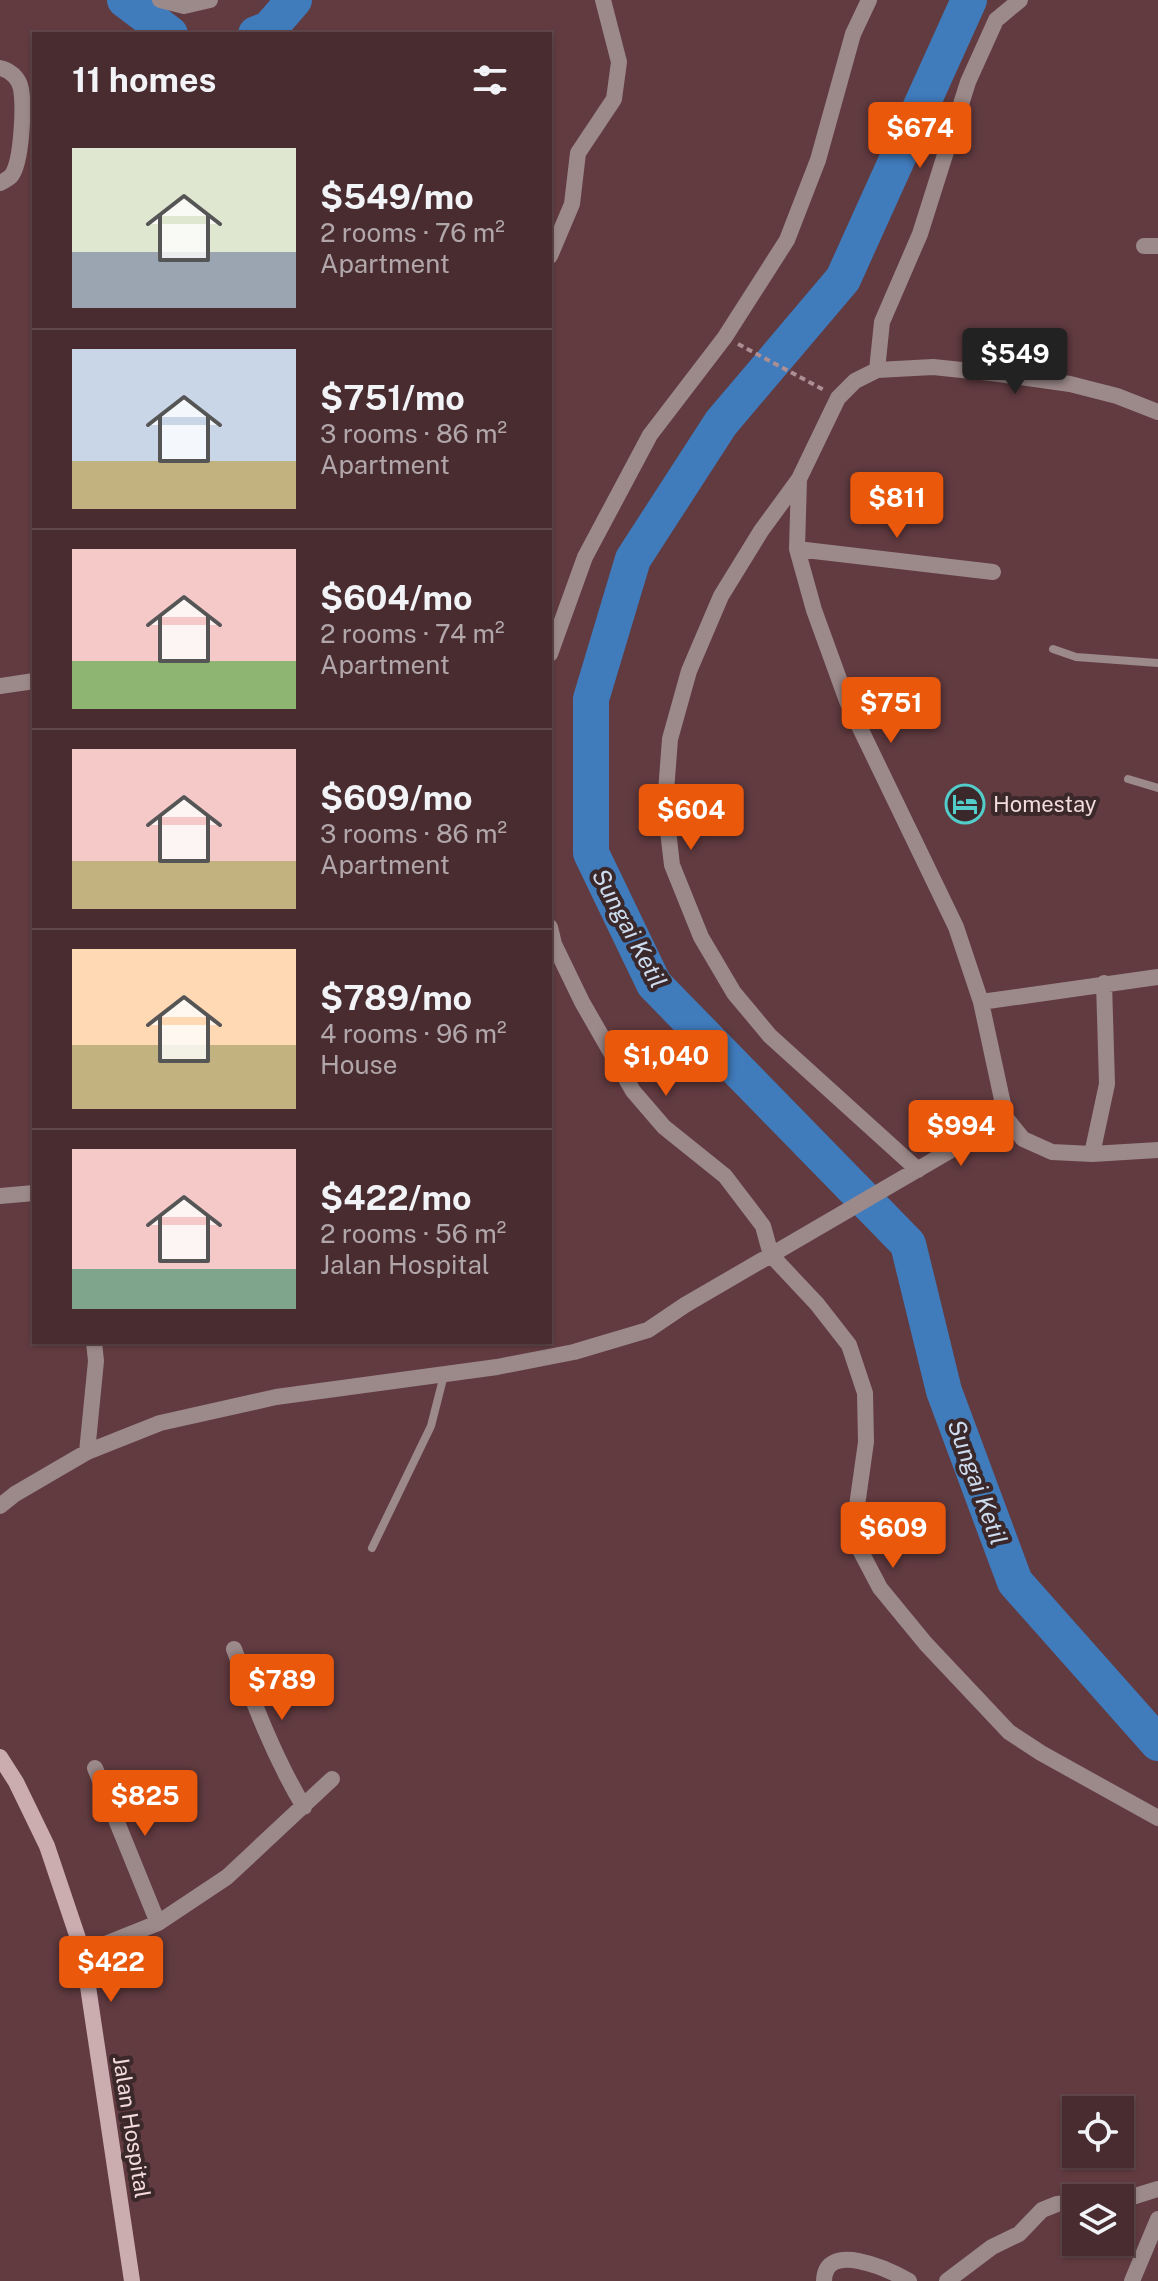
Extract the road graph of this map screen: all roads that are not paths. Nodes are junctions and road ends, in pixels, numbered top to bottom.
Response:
1 (160, 0) edge
2 (210, 0) edge
3 (603, 0) edge
4 (869, 0) edge
5 (1020, 0) edge
6 (0, 68) edge
7 (0, 183) edge
8 (552, 251) edge
9 (877, 370) junction
10 (1158, 412) edge
11 (799, 479) junction
12 (797, 549) junction
13 (993, 572) dead end
14 (552, 648) edge
15 (1053, 649) dead end
16 (1158, 663) edge
17 (32, 681) edge
18 (0, 686) edge
19 (1128, 779) dead end
20 (1158, 788) edge
21 (552, 944) edge
22 (1158, 977) edge
23 (1104, 983) junction
24 (981, 1002) junction
25 (1006, 1118) junction
26 (1158, 1150) edge
27 (1092, 1154) junction
28 (918, 1170) junction
29 (32, 1193) edge
30 (0, 1196) edge
31 (771, 1255) junction
32 (94, 1344) edge
33 (444, 1375) junction
34 (87, 1452) junction
35 (0, 1506) edge
36 (372, 1548) dead end
37 (234, 1649) dead end
38 (0, 1757) edge
39 (95, 1768) dead end
40 (332, 1779) dead end
41 (304, 1807) junction
42 (1158, 1818) edge
43 (158, 1923) junction
44 (83, 1953) junction
45 (1158, 2189) edge
46 (1134, 2196) edge
47 (1062, 2203) edge
48 (1158, 2219) edge
49 (132, 2281) edge
50 (824, 2281) edge
51 (909, 2281) edge
52 (947, 2281) edge
53 (1132, 2281) edge

1 - 2 street
3 - 8 street
4 - 14 street
5 - 9 street
6 - 7 street
9 - 10 street
9 - 11 street
11 - 12 street
11 - 28 street
12 - 13 street
12 - 24 street
15 - 16 lane
17 - 18 street
19 - 20 lane
21 - 31 street
22 - 23 street
23 - 24 street
23 - 27 street
24 - 25 street
25 - 27 street
25 - 28 street
26 - 27 street
28 - 31 street
29 - 30 street
31 - 33 street
31 - 42 street
32 - 34 street
33 - 34 street
33 - 36 lane
34 - 35 street
37 - 41 street
38 - 44 main road, Jalan Hospital
39 - 43 street
40 - 41 street
41 - 43 street
43 - 44 street
44 - 49 main road, Jalan Hospital
45 - 46 street
47 - 52 street
48 - 53 street
50 - 51 street

